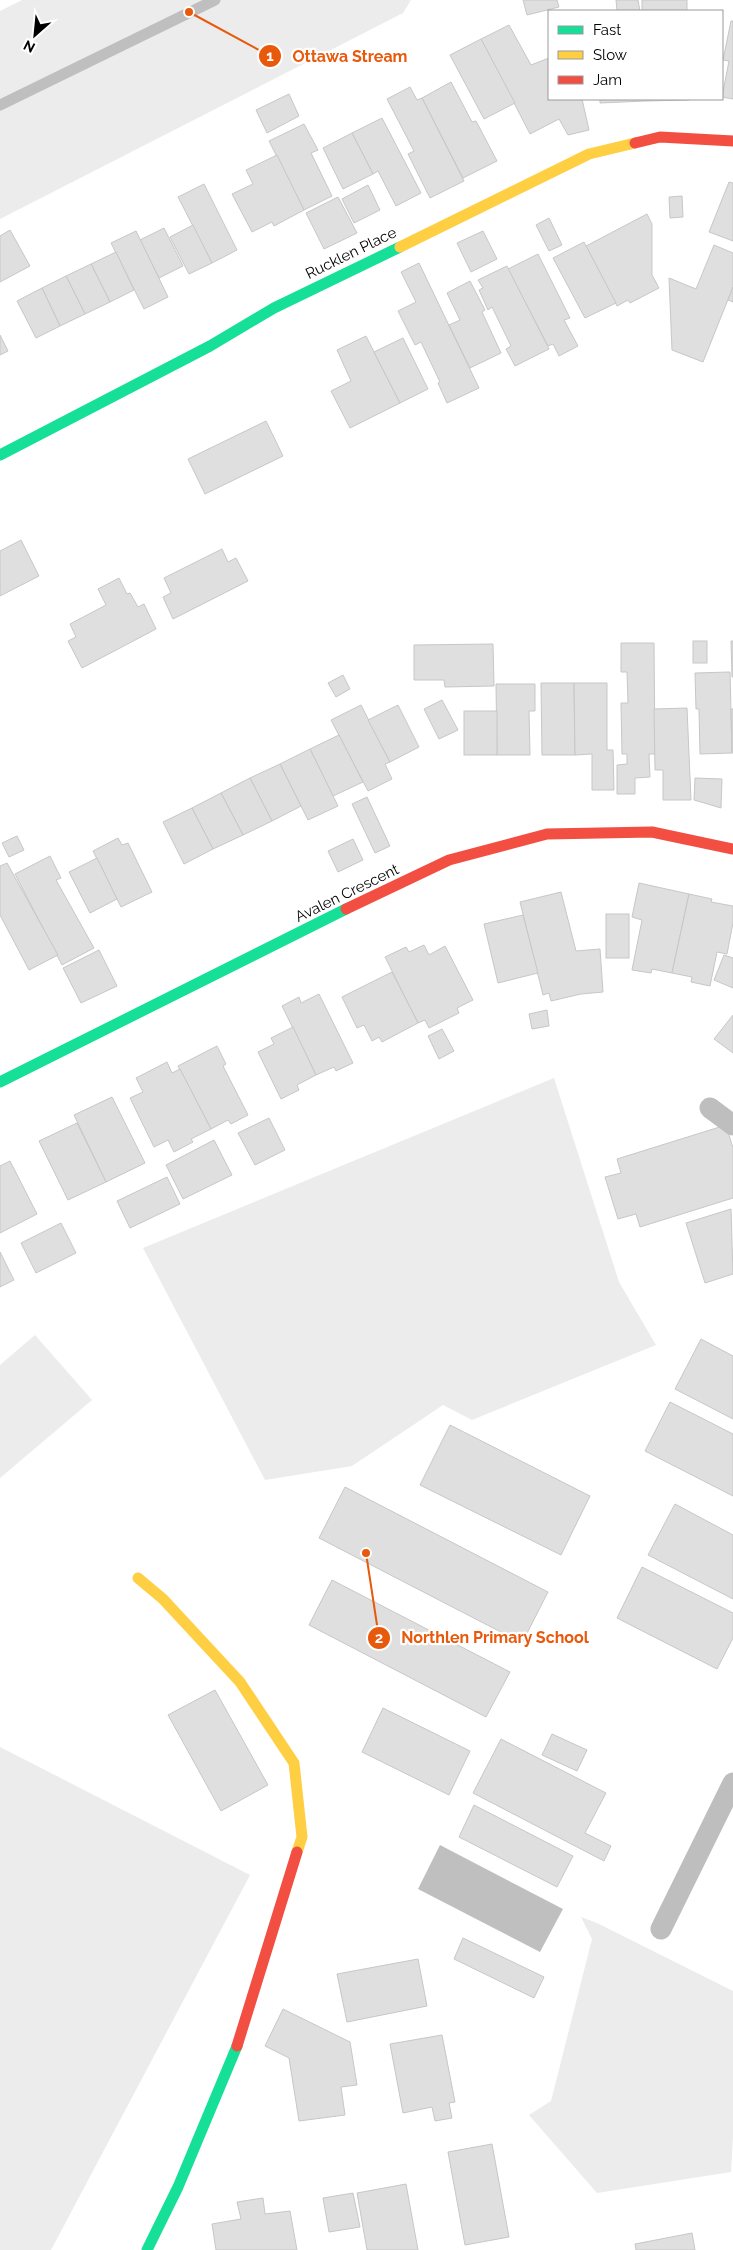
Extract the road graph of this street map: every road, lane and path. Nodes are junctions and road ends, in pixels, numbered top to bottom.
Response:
1 (733, 141) edge
2 (0, 455) edge
3 (733, 849) edge
4 (0, 1082) edge
5 (710, 1108) dead end
6 (733, 1125) edge
7 (138, 1578) dead end
8 (733, 1782) edge
9 (661, 1929) dead end
10 (147, 2250) edge

1 - 2 street, Rucklen Place
3 - 4 street, Avalen Crescent
5 - 6 lane
7 - 10 street
8 - 9 lane

